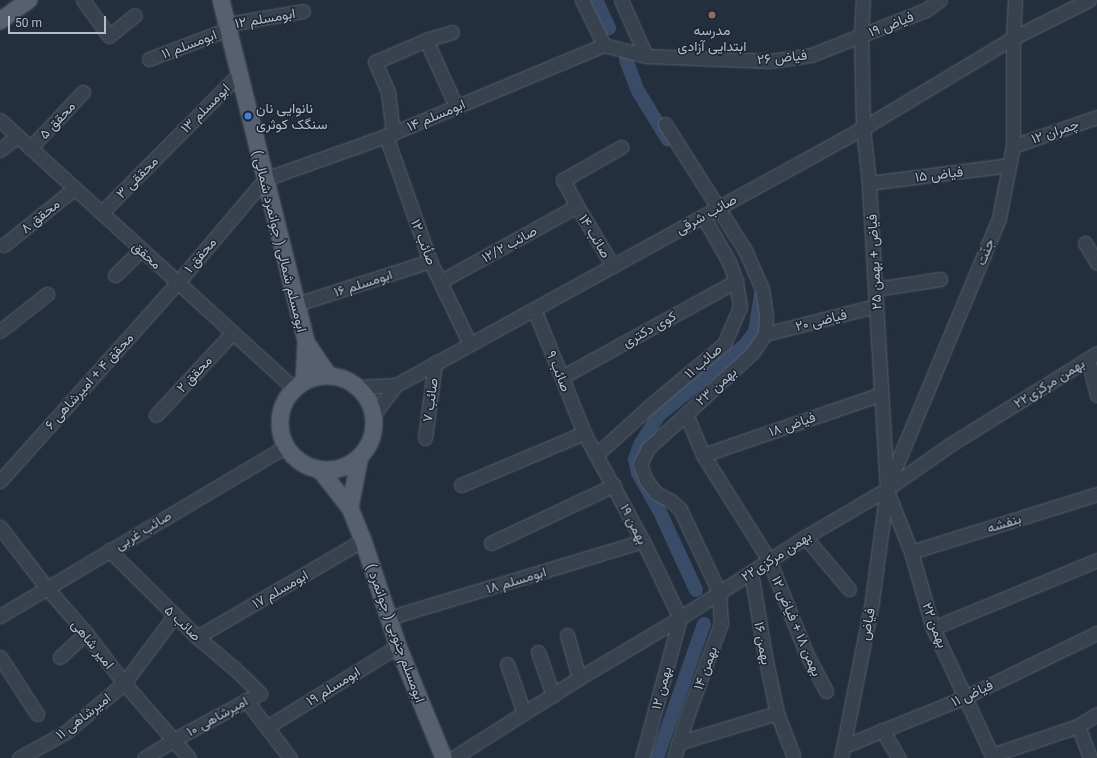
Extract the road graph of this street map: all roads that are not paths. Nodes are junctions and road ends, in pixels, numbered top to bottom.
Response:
1 (83, 0) edge
2 (222, 0) edge
3 (582, 0) edge
4 (621, 0) edge
5 (863, 0) edge
6 (940, 0) edge
7 (1015, 0) edge
8 (1089, 0) edge
9 (25, 1) edge
10 (303, 11) dead end
11 (135, 15) dead end
12 (0, 21) edge
13 (228, 27) junction
14 (452, 32) dead end
15 (861, 35) junction
16 (1013, 38) junction
17 (426, 40) junction
18 (604, 45) junction
19 (646, 56) junction
20 (149, 59) dead end
21 (239, 74) junction
22 (83, 92) dead end
23 (456, 106) junction
24 (1097, 117) edge
25 (0, 120) edge
26 (665, 124) dead end
27 (863, 128) junction
28 (390, 134) junction
29 (17, 136) junction
30 (172, 142) joint
31 (1013, 146) junction
32 (621, 147) dead end
33 (30, 148) junction
34 (0, 150) edge
35 (1009, 166) junction
36 (265, 179) junction
37 (869, 183) junction
38 (75, 188) junction
39 (577, 206) junction
40 (717, 208) junction
41 (102, 212) junction
42 (703, 216) junction
43 (1085, 243) dead end
44 (4, 245) dead end
45 (141, 250) junction
46 (430, 261) junction
47 (1097, 264) edge
48 (613, 266) junction
49 (115, 275) dead end
50 (940, 279) dead end
51 (441, 281) junction
52 (736, 281) junction
53 (178, 282) junction
54 (875, 289) junction
55 (47, 294) dead end
56 (297, 304) junction
57 (876, 306) junction
58 (534, 309) junction
59 (0, 331) edge
60 (233, 332) junction
61 (765, 334) junction
62 (306, 342) junction
63 (470, 344) junction
64 (1092, 356) edge
65 (435, 363) junction
66 (328, 376) junction
67 (562, 377) junction
68 (396, 385) junction
69 (299, 386) junction
70 (358, 387) junction
71 (881, 394) junction
72 (1097, 396) edge
73 (374, 414) junction
74 (686, 414) junction
75 (156, 415) dead end
76 (584, 433) junction
77 (425, 438) dead end
78 (286, 446) junction
79 (596, 455) junction
80 (703, 455) junction
81 (360, 456) junction
82 (320, 470) junction
83 (0, 481) edge
84 (461, 485) dead end
85 (614, 485) junction
86 (887, 489) junction
87 (1097, 494) edge
88 (350, 508) junction
89 (0, 527) edge
90 (805, 537) junction
91 (363, 540) junction
92 (643, 541) junction
93 (491, 543) dead end
94 (109, 550) junction
95 (911, 552) junction
96 (769, 560) junction
97 (1097, 560) edge
98 (751, 572) junction
99 (46, 588) junction
100 (849, 589) dead end
101 (720, 592) junction
102 (176, 615) junction
103 (0, 616) edge
104 (388, 618) junction
105 (680, 618) junction
106 (933, 628) junction
107 (86, 633) junction
108 (1097, 633) edge
109 (567, 635) dead end
110 (197, 637) junction
111 (398, 646) junction
112 (538, 652) dead end
113 (0, 656) edge
114 (60, 657) dead end
115 (507, 664) dead end
116 (579, 678) junction
117 (124, 683) junction
118 (826, 691) dead end
119 (260, 693) joint
120 (553, 695) junction
121 (965, 697) junction
122 (246, 700) junction
123 (524, 713) junction
124 (777, 713) junction
125 (37, 714) dead end
126 (1097, 714) edge
127 (1078, 726) junction
128 (268, 727) junction
129 (882, 730) junction
130 (175, 739) junction
131 (678, 743) junction
132 (842, 752) edge
133 (793, 755) dead end
134 (993, 756) edge
135 (19, 758) edge
136 (145, 758) edge
137 (189, 758) edge
138 (290, 758) edge
139 (444, 758) edge
140 (453, 758) edge
141 (642, 758) edge
142 (674, 758) edge
143 (899, 758) edge
144 (1090, 758) edge

1 - 11 street
2 - 13 main road, ابومسلم شمالی ( جوانمرد شمالی )
3 - 18 street
4 - 19 street
5 - 15 street
6 - 15 street, فیاض ۱۹
7 - 16 street, جنّت
8 - 16 street, صائب شرقی
9 - 12 main road
10 - 13 street, ابومسلم ۱۲
13 - 20 street, ابومسلم ۱۱
13 - 21 main road, ابومسلم شمالی ( جوانمرد شمالی )
14 - 17 street
15 - 19 street, فیاض ۲۶
15 - 27 street, فیاض + بهمن ۲۵
16 - 27 street, صائب شرقی
16 - 31 street, جنّت
17 - 23 street
17 - 28 street, صأئب ۱۲
18 - 19 street, فیاض ۲۶
18 - 23 street, ابومسلم ۱۴
21 - 30 street, ابومسلم ۱۳
21 - 36 main road, ابومسلم شمالی ( جوانمرد شمالی )
22 - 33 street, محقق ۵
23 - 28 street, ابومسلم ۱۴
24 - 31 street, چمران ۱۲
25 - 29 street, محقق
26 - 40 street
27 - 37 street, فیاض + بهمن ۲۵
27 - 40 street, صائب شرقی
28 - 36 street, ابومسلم ۱۴
28 - 46 street, صأئب ۱۲
29 - 33 street, محقق
29 - 34 street
30 - 41 street, محققی ۳
31 - 35 street, جنّت
32 - 39 street, صائب ۱۴
33 - 38 street, محقق
35 - 37 street, فیاض ۱۵
35 - 86 street, جنّت
36 - 53 street, محقق ۱
36 - 56 main road, ابومسلم شمالی ( جوانمرد شمالی )
37 - 54 street, فیاض + بهمن ۲۵
38 - 41 street, محقق
38 - 44 street, محقق ۸
39 - 48 street, صائب ۱۴
39 - 51 street, صائب ۱۲/۲
40 - 42 street, صائب شرقی
40 - 61 street
41 - 45 street, محقق
42 - 48 street, صائب شرقی
42 - 52 street, صائب ۱۱
43 - 47 street
45 - 49 street
45 - 53 street, محقق
46 - 51 street, صأئب ۱۲
46 - 56 street, ابومسلم ۱۶
48 - 58 street, صائب شرقی
50 - 54 street
51 - 63 street, صأئب ۱۲
52 - 67 street, کوی دکتری
52 - 79 street, صائب ۱۱
53 - 60 street, محقق
53 - 83 street, محقق ۴ + امیرشاهی ۶
54 - 57 street, فیاض + بهمن ۲۵
55 - 59 street
56 - 62 main road, ابومسلم شمالی ( جوانمرد شمالی )
57 - 61 street, فیاضی ۲۰
57 - 71 street, فیاض + بهمن ۲۵
58 - 63 street, صائب شرقی
58 - 67 street, صائب ۹
60 - 69 street, محقق
60 - 75 street, محقق ۲
61 - 74 street, بهمن ۲۳
62 - 66 main road
62 - 69 main road
63 - 65 street, صائب شرقی
64 - 72 street
64 - 86 street, ۲۲بهمن مرکزی
65 - 68 street, صائب شرقی
65 - 77 street, صائب ۷
66 - 69 main road
66 - 70 main road
67 - 76 street, صائب ۹
68 - 70 street
68 - 73 street
69 - 78 main road
70 - 73 main road
71 - 80 street, فیاض ۱۸
71 - 86 street, فیاض + بهمن ۲۵
73 - 81 main road
74 - 80 street, بهمن ۲۳
74 - 101 street
76 - 79 street, بهمن ۱۹
76 - 84 street
78 - 82 main road
78 - 94 street, صائب غربی
79 - 85 street, بهمن ۱۹
80 - 96 street, بهمن ۲۳
81 - 82 main road
81 - 88 main road
82 - 88 main road, ابومسلم جنوبی ( جوانمرد )
85 - 92 street, بهمن ۱۹
85 - 93 street
86 - 90 street, ۲۲بهمن مرکزی
86 - 95 street, بهمن ۲۲
86 - 132 street, فیاض
87 - 95 street, بنفشه
88 - 91 main road, ابومسلم جنوبی ( جوانمرد )
89 - 99 street, امیر شاهی
90 - 96 street, ۲۲بهمن مرکزی
90 - 100 street
91 - 104 main road, ابومسلم جنوبی ( جوانمرد )
91 - 110 street, ابومسلم ۱۷
92 - 104 street, ابومسلم ۱۸
92 - 105 street, بهمن ۱۹
94 - 99 street, صائب غربی
94 - 102 street, صائب ۵
95 - 106 street, بهمن ۲۲
96 - 98 street, ۲۲بهمن مرکزی
96 - 118 street, بهمن ۱۸ + فیاض ۱۲
97 - 106 street
98 - 101 street, ۲۲بهمن مرکزی
98 - 124 street, بهمن ۱۶
99 - 103 street, صائب غربی
99 - 107 street, امیر شاهی
101 - 105 street, ۲۲بهمن مرکزی
101 - 131 street, بهمن ۱۴
102 - 110 street, صائب ۵
102 - 117 street, امیرشاهی ۱۱
104 - 111 main road, ابومسلم جنوبی ( جوانمرد )
105 - 116 street, ۲۲بهمن مرکزی
105 - 141 street, بهمن ۱۲
106 - 121 street, بهمن ۲۲
107 - 114 street
107 - 117 street, امیر شاهی
108 - 121 street, فیاض ۱۱
109 - 116 street
110 - 119 street, صائب ۵
111 - 128 street, ابومسلم ۱۹
111 - 139 main road, ابومسلم جنوبی ( جوانمرد )
112 - 120 street
113 - 125 street
115 - 123 street
116 - 120 street, ۲۲بهمن مرکزی
117 - 130 street, امیر شاهی
117 - 135 street, امیرشاهی ۱۱
119 - 122 street, امیرشاهی ۱۰
120 - 123 street, ۲۲بهمن مرکزی
121 - 129 street, فیاض ۱۱
121 - 134 street, بهمن ۲۲
122 - 128 street
122 - 130 street, امیرشاهی ۱۰
123 - 140 street, ۲۲بهمن مرکزی
124 - 131 street
124 - 133 street, بهمن ۱۶
126 - 127 street
127 - 134 street
127 - 144 street
128 - 138 street
129 - 132 street, فیاض ۱۱
129 - 143 street
130 - 136 street, امیرشاهی ۱۰
130 - 137 street, امیر شاهی
131 - 142 street, بهمن ۱۴

